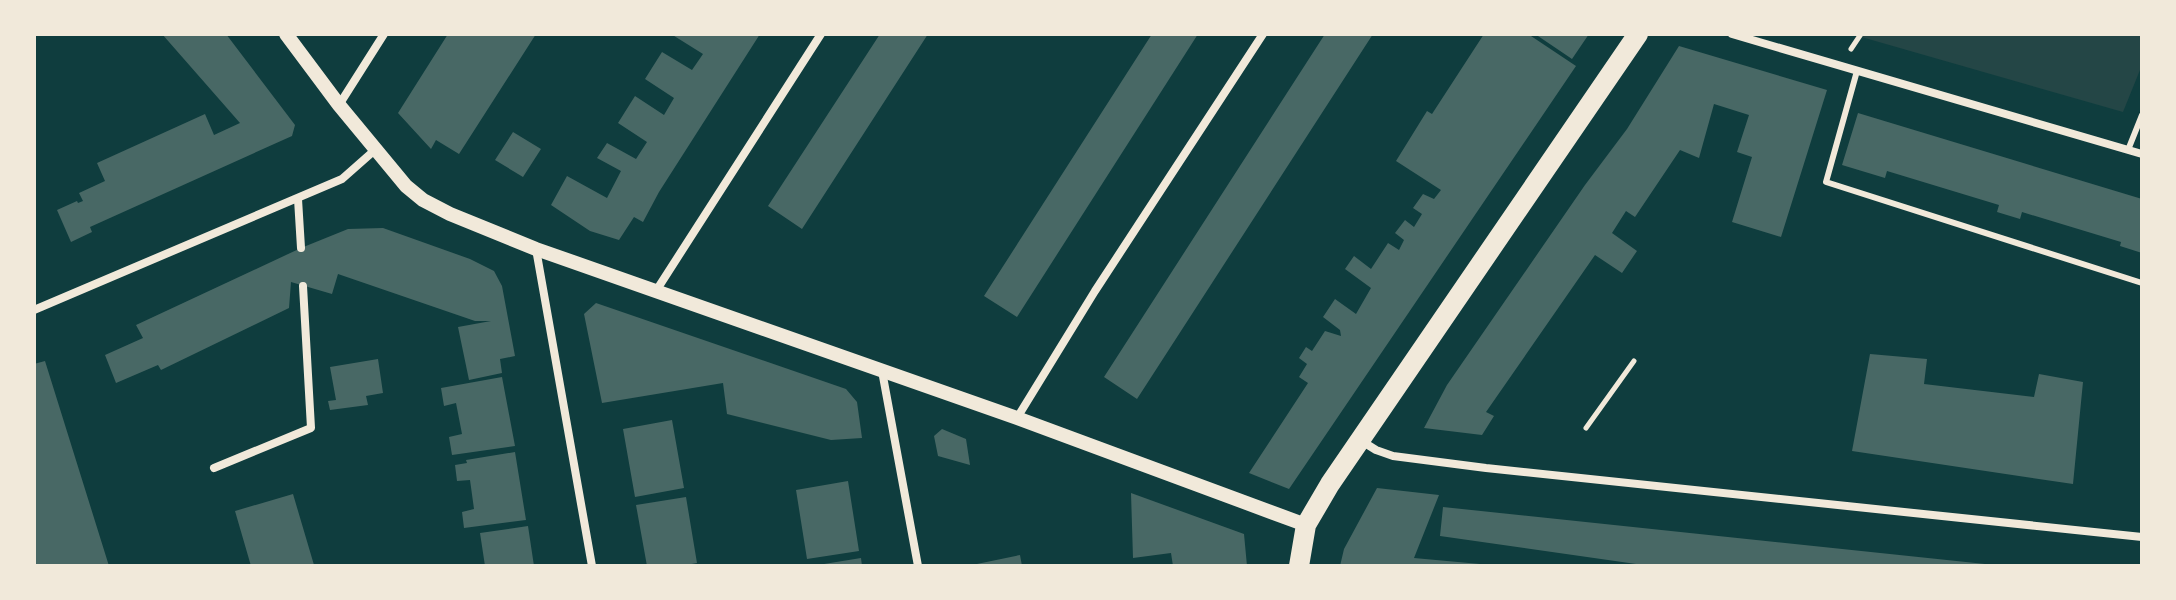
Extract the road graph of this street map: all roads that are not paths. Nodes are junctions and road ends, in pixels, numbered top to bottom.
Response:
1 (286, 34) edge
2 (384, 34) edge
3 (821, 34) edge
4 (1263, 34) edge
5 (1638, 34) edge
6 (1732, 34) edge
7 (1857, 71) junction
8 (339, 105) junction
9 (2142, 115) edge
10 (377, 148) junction
11 (2128, 150) junction
12 (2142, 154) edge
13 (298, 199) junction
14 (301, 248) dead end
15 (536, 249) junction
16 (2142, 283) edge
17 (303, 286) dead end
18 (656, 291) junction
19 (34, 310) edge
20 (882, 371) junction
21 (1017, 418) junction
22 (1360, 440) junction
23 (214, 468) dead end
24 (1306, 525) junction
25 (2142, 537) edge
26 (592, 566) edge
27 (918, 566) edge
28 (1299, 566) edge

1 - 8 street
2 - 8 street
3 - 18 street
4 - 21 street
5 - 22 main road
6 - 7 street
7 - 11 street
7 - 16 lane
8 - 10 street
9 - 11 lane
10 - 13 street
10 - 15 street
11 - 12 street
13 - 14 street
13 - 19 street
15 - 18 street
15 - 26 street
17 - 23 street
18 - 20 street
20 - 21 street
20 - 27 street
21 - 24 street
22 - 24 main road
22 - 25 street
24 - 28 main road

